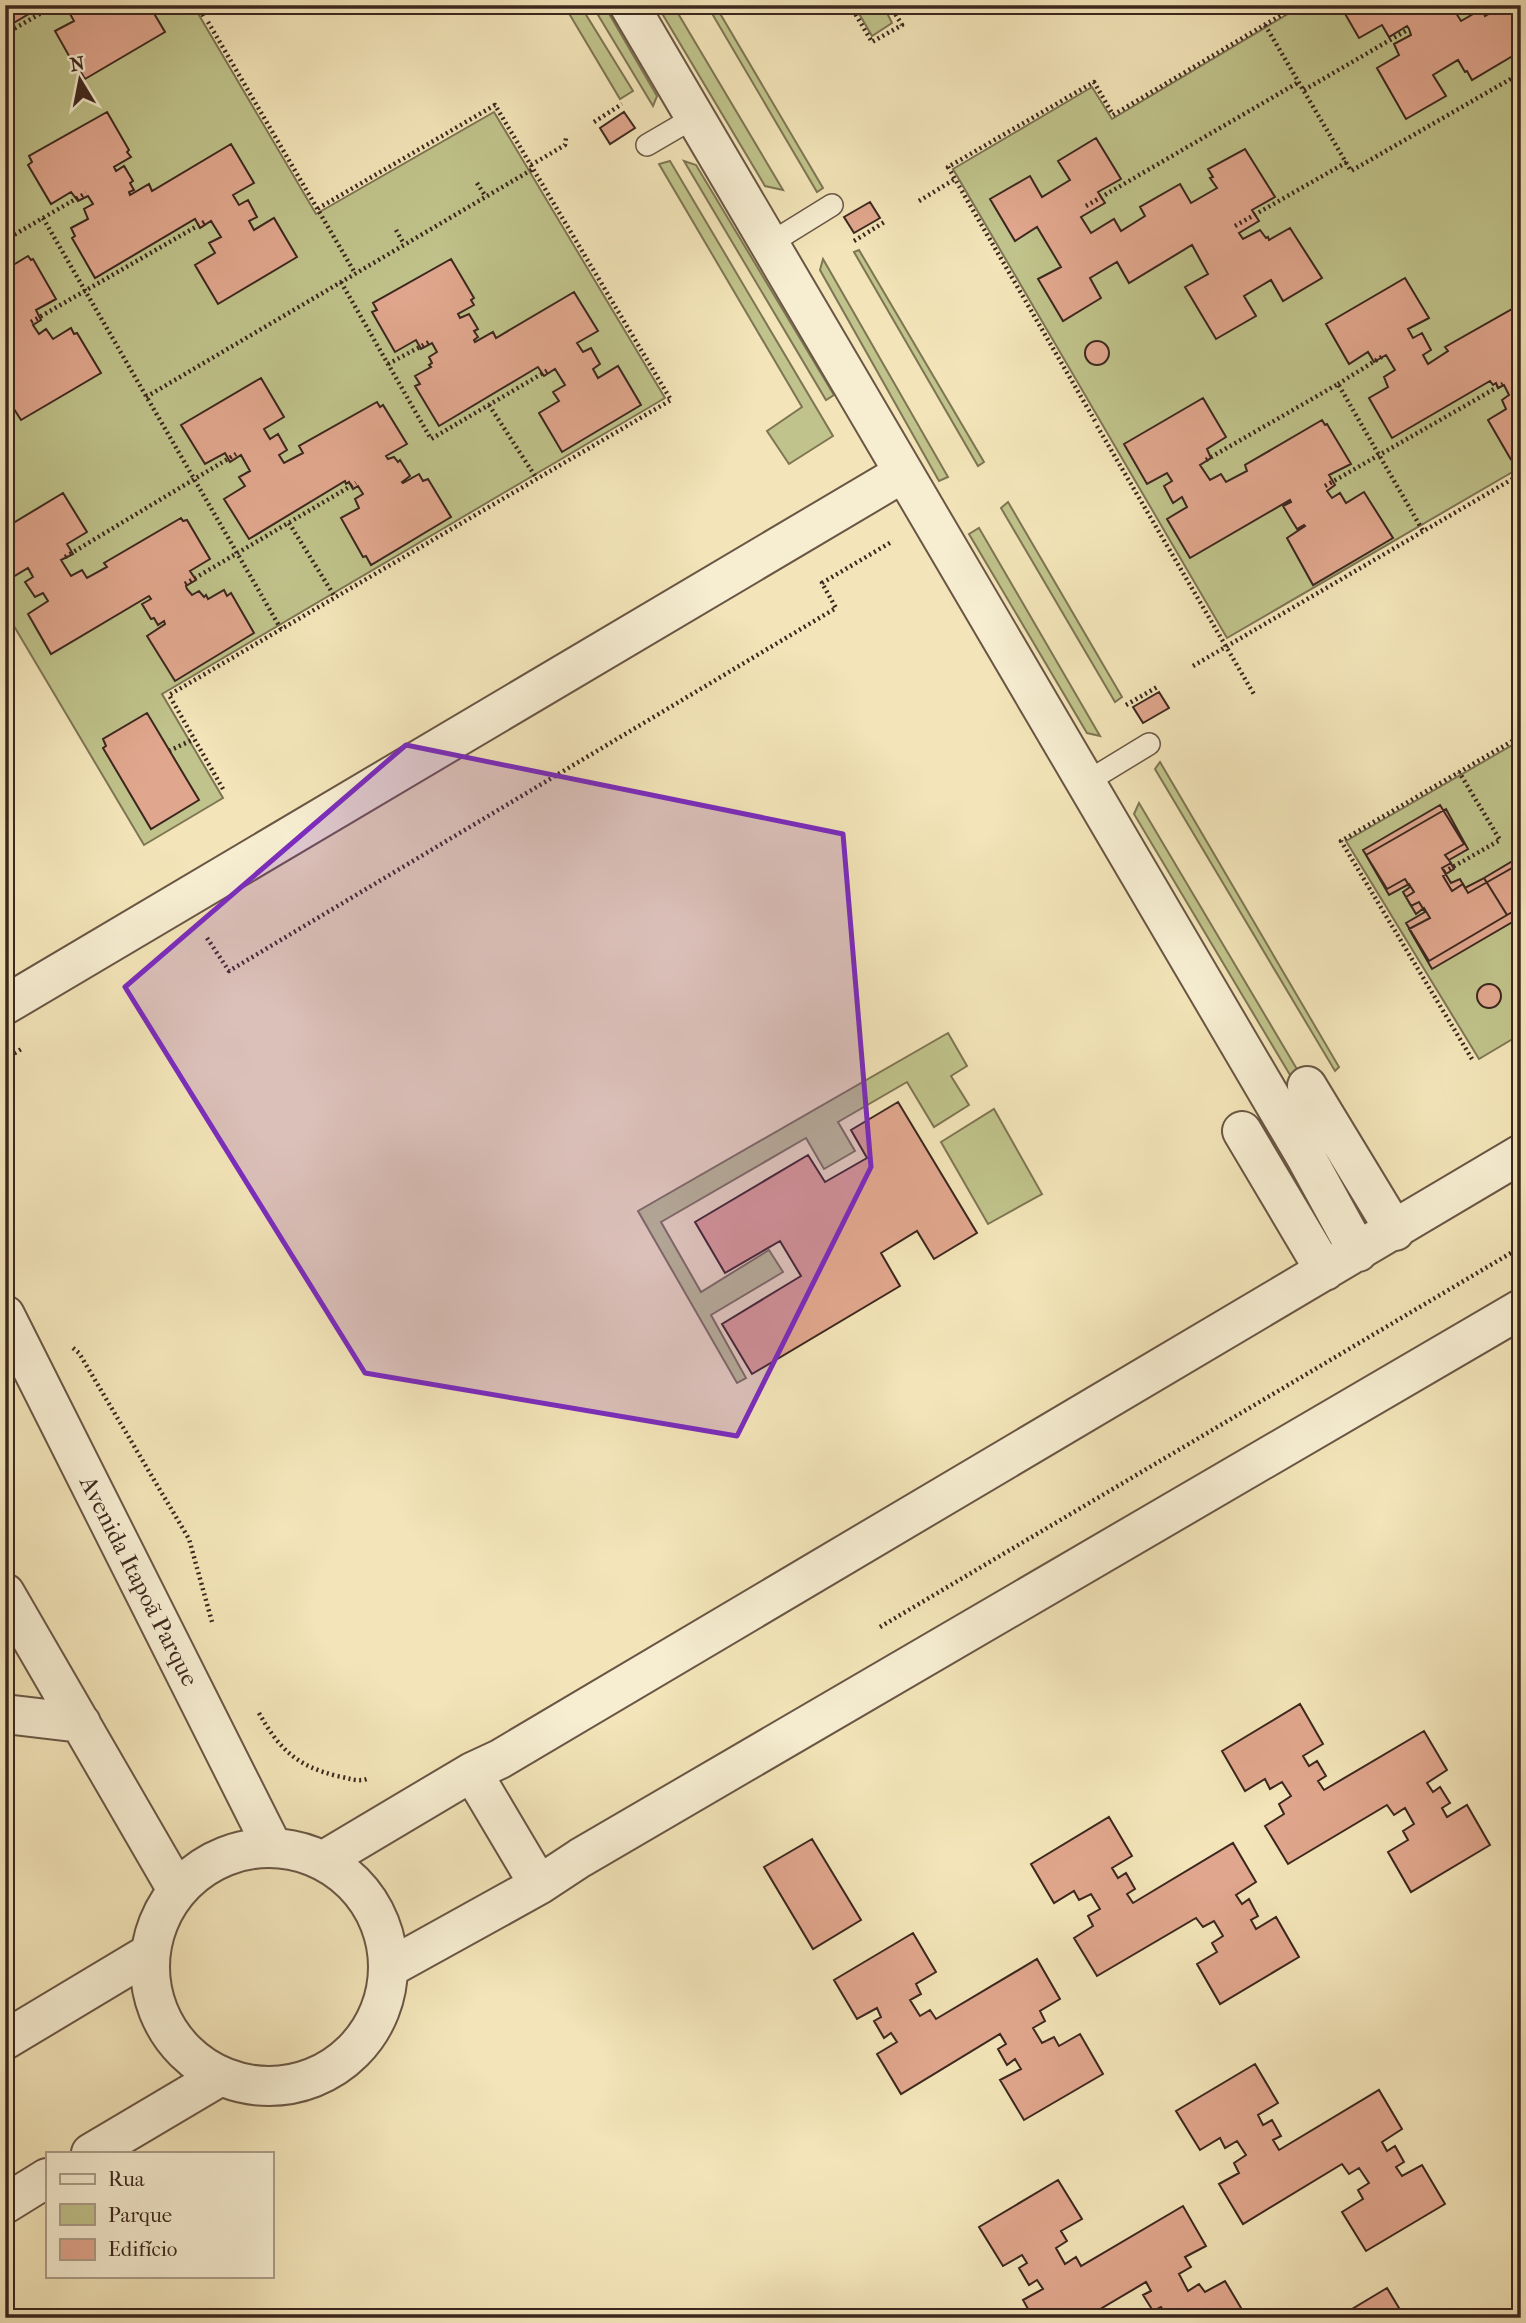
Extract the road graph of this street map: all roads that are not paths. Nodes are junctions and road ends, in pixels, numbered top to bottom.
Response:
1 (629, 5) edge
2 (695, 117) junction
3 (648, 145) dead end
4 (832, 205) dead end
5 (769, 244) junction
6 (904, 473) junction
7 (1149, 744) dead end
8 (1085, 783) junction
9 (5, 1005) edge
10 (1307, 1086) dead end
11 (1242, 1130) dead end
12 (1521, 1154) edge
13 (1395, 1231) junction
14 (1358, 1252) junction
15 (1325, 1271) junction
16 (1521, 1309) edge
17 (5, 1315) edge
18 (5, 1593) edge
19 (5, 1714) edge
20 (80, 1723) junction
21 (472, 1772) junction
22 (273, 1848) junction
23 (324, 1860) junction
24 (539, 1885) junction
25 (177, 1890) junction
26 (150, 1953) junction
27 (389, 1968) junction
28 (5, 2040) edge
29 (221, 2076) junction
30 (93, 2152) edge
31 (46, 2179) edge
32 (5, 2204) edge

1 - 2 street
2 - 3 lane
2 - 5 street
4 - 5 lane
5 - 6 street
6 - 8 street
6 - 9 street
7 - 8 lane
8 - 14 street
10 - 13 street
11 - 15 street
12 - 13 street
13 - 14 street
14 - 15 street
15 - 21 street
16 - 24 street
17 - 22 street, Avenida Itapoã Parque
18 - 20 street
19 - 20 street
20 - 25 street
21 - 23 street
21 - 24 street
22 - 23 street
22 - 25 street
23 - 27 street
24 - 27 street
25 - 26 street
26 - 28 street
26 - 29 street
27 - 29 street
29 - 30 street
31 - 32 street

